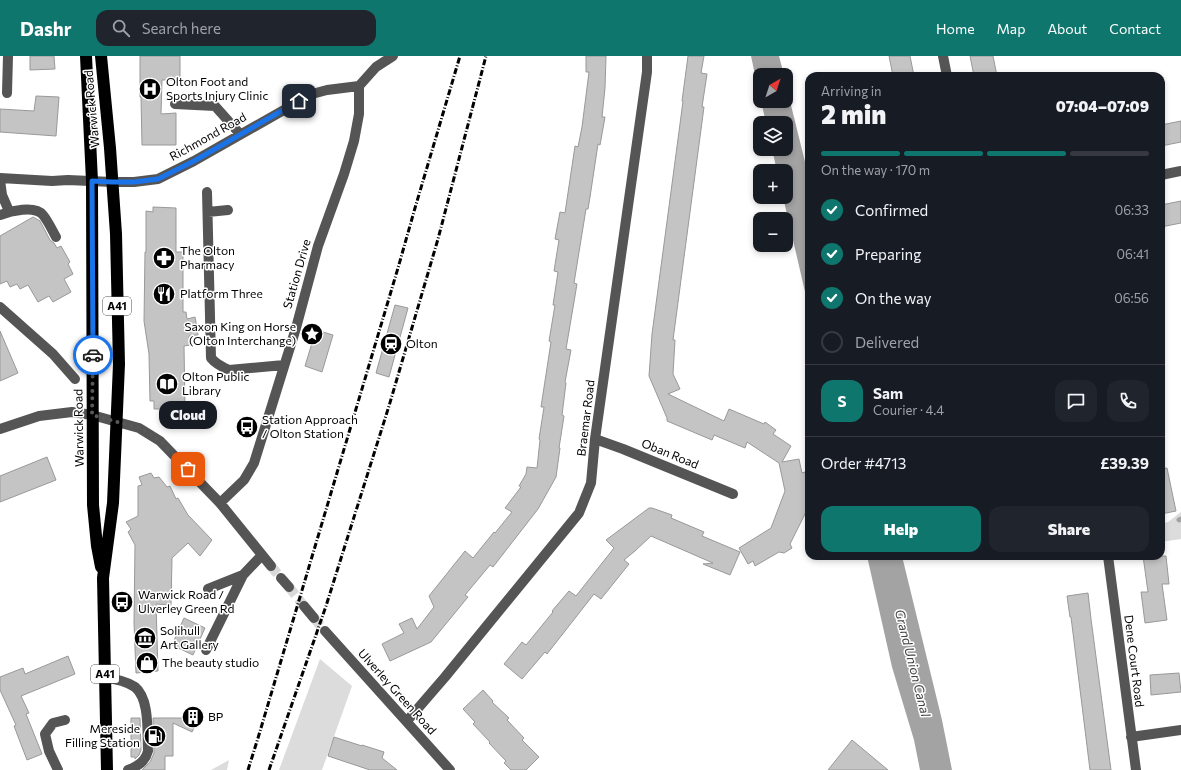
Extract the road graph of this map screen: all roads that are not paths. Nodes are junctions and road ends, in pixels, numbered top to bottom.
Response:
1 (8, 56) edge
2 (86, 56) edge
3 (101, 56) edge
4 (393, 56) edge
5 (647, 56) edge
6 (943, 56) edge
7 (947, 72) edge
8 (359, 86) junction
9 (7, 93) dead end
10 (175, 104) dead end
11 (240, 134) junction
12 (1181, 171) edge
13 (1165, 174) edge
14 (0, 179) edge
15 (92, 181) junction
16 (112, 182) junction
17 (206, 192) dead end
18 (228, 210) dead end
19 (208, 212) junction
20 (4, 213) edge
21 (56, 237) dead end
22 (0, 307) edge
23 (284, 365) junction
24 (75, 379) dead end
25 (92, 415) junction
26 (116, 421) junction
27 (0, 429) edge
28 (595, 439) junction
29 (734, 494) dead end
30 (220, 503) junction
31 (262, 555) junction
32 (1109, 560) edge
33 (271, 566) tunnel mouth
34 (243, 575) junction
35 (104, 578) junction
36 (281, 578) tunnel mouth
37 (289, 587) tunnel mouth
38 (208, 589) dead end
39 (304, 606) tunnel mouth
40 (314, 618) tunnel mouth
41 (325, 631) tunnel mouth
42 (206, 650) dead end
43 (105, 678) junction
44 (65, 720) dead end
45 (407, 721) junction
46 (1181, 730) edge
47 (1131, 737) junction
48 (58, 770) edge
49 (107, 770) edge
50 (128, 770) edge
51 (450, 770) edge
52 (1136, 770) edge

1 - 9 street
2 - 15 highway, Warwick Road / A41
3 - 16 highway, Warwick Road / A41
4 - 8 street
5 - 28 street, Braemar Road
6 - 7 street
8 - 11 street, Richmond Road
8 - 23 street, Station Drive
10 - 11 street
11 - 16 street, Richmond Road
12 - 13 street
14 - 15 street
14 - 20 street
15 - 16 street
15 - 25 highway, Warwick Road / A41
16 - 26 highway, Warwick Road / A41
17 - 19 street
18 - 19 street
19 - 23 street
20 - 21 street
22 - 24 street
23 - 30 street, Station Drive
25 - 26 street
25 - 27 street
25 - 35 highway, Warwick Road / A41
26 - 30 street
26 - 35 highway, Warwick Road / A41
28 - 29 street, Oban Road
28 - 45 street, Braemar Road
30 - 31 street
31 - 33 street
31 - 34 street
32 - 47 street, Dene Court Road
34 - 38 street
34 - 42 street
35 - 43 highway, Warwick Road / A41
36 - 37 street
39 - 40 street
41 - 45 street, Ulverley Green Road
43 - 49 highway, Warwick Road / A41
43 - 50 street
44 - 48 street
45 - 51 street, Ulverley Green Road
46 - 47 street
47 - 52 street, Dene Court Road

